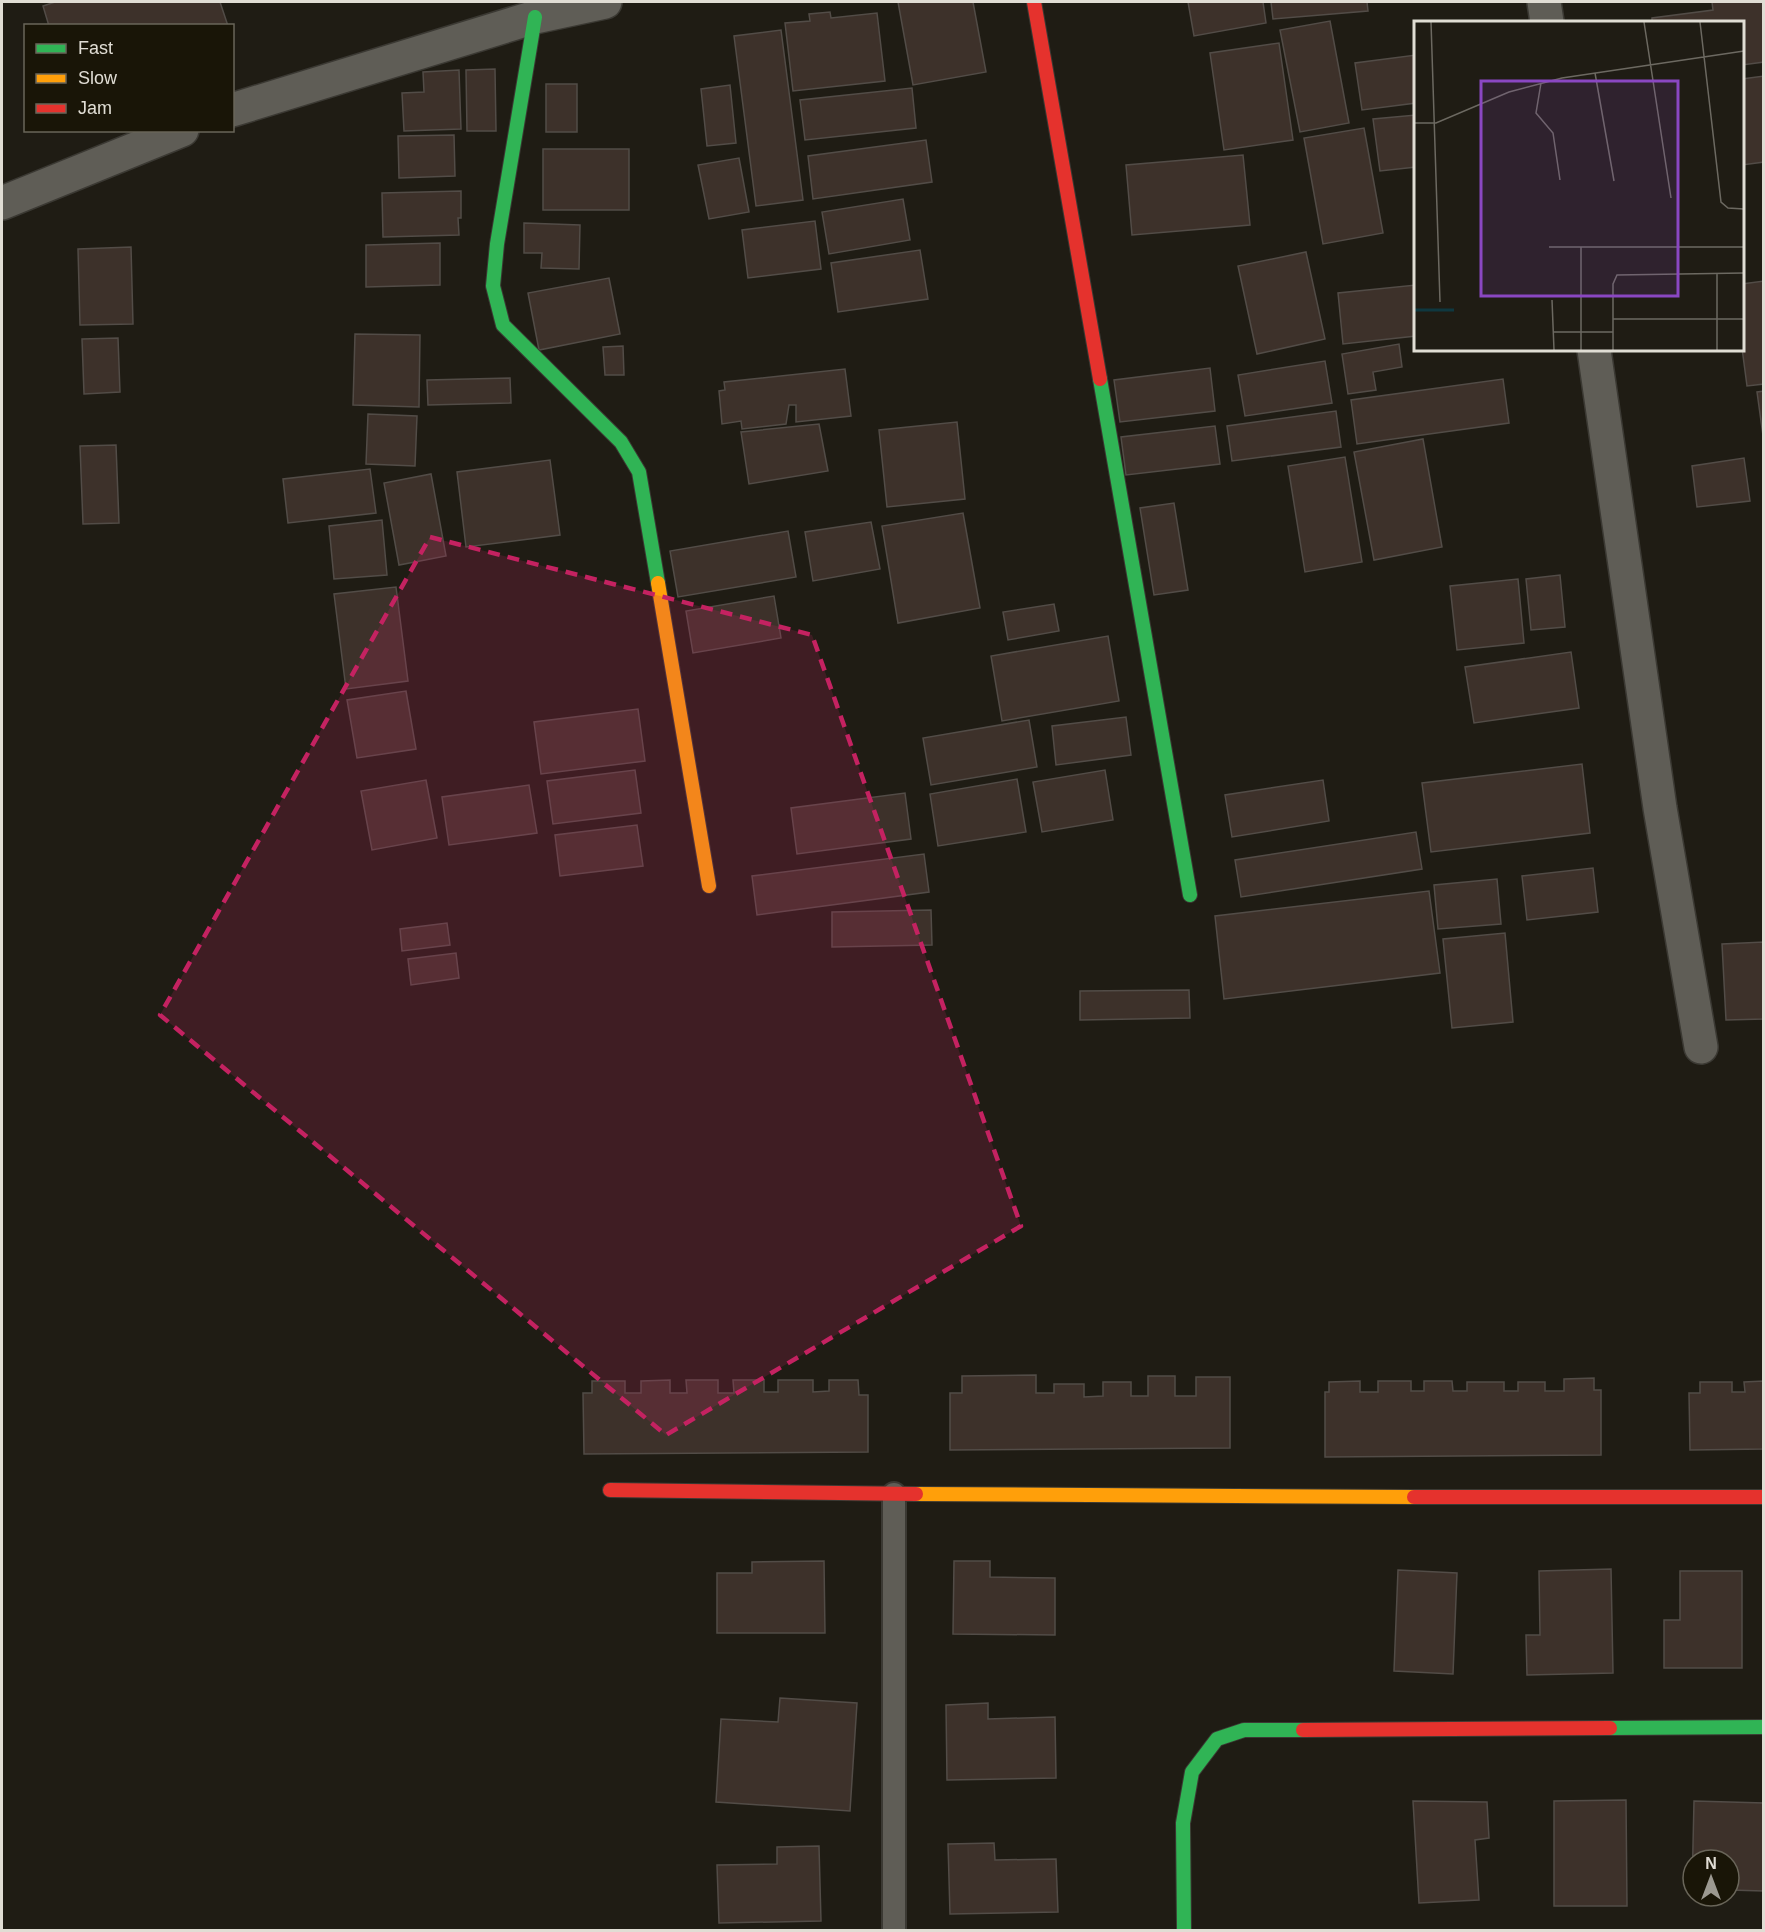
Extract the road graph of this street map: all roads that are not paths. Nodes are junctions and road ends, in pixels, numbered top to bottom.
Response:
1 (605, 2) edge
2 (1034, 2) edge
3 (1544, 2) edge
4 (535, 17) junction
5 (1547, 21) edge
6 (234, 109) edge
7 (177, 132) edge
8 (2, 203) edge
9 (1594, 351) edge
10 (709, 886) dead end
11 (1190, 895) dead end
12 (1701, 1047) dead end
13 (610, 1490) dead end
14 (894, 1494) junction
15 (1764, 1497) edge
16 (1764, 1727) edge
17 (894, 1930) edge
18 (1184, 1930) edge

1 - 4 street
2 - 11 street
3 - 5 street
4 - 6 street
4 - 10 street
7 - 8 street
9 - 12 street
13 - 14 street
14 - 15 street
14 - 17 lane
16 - 18 street

